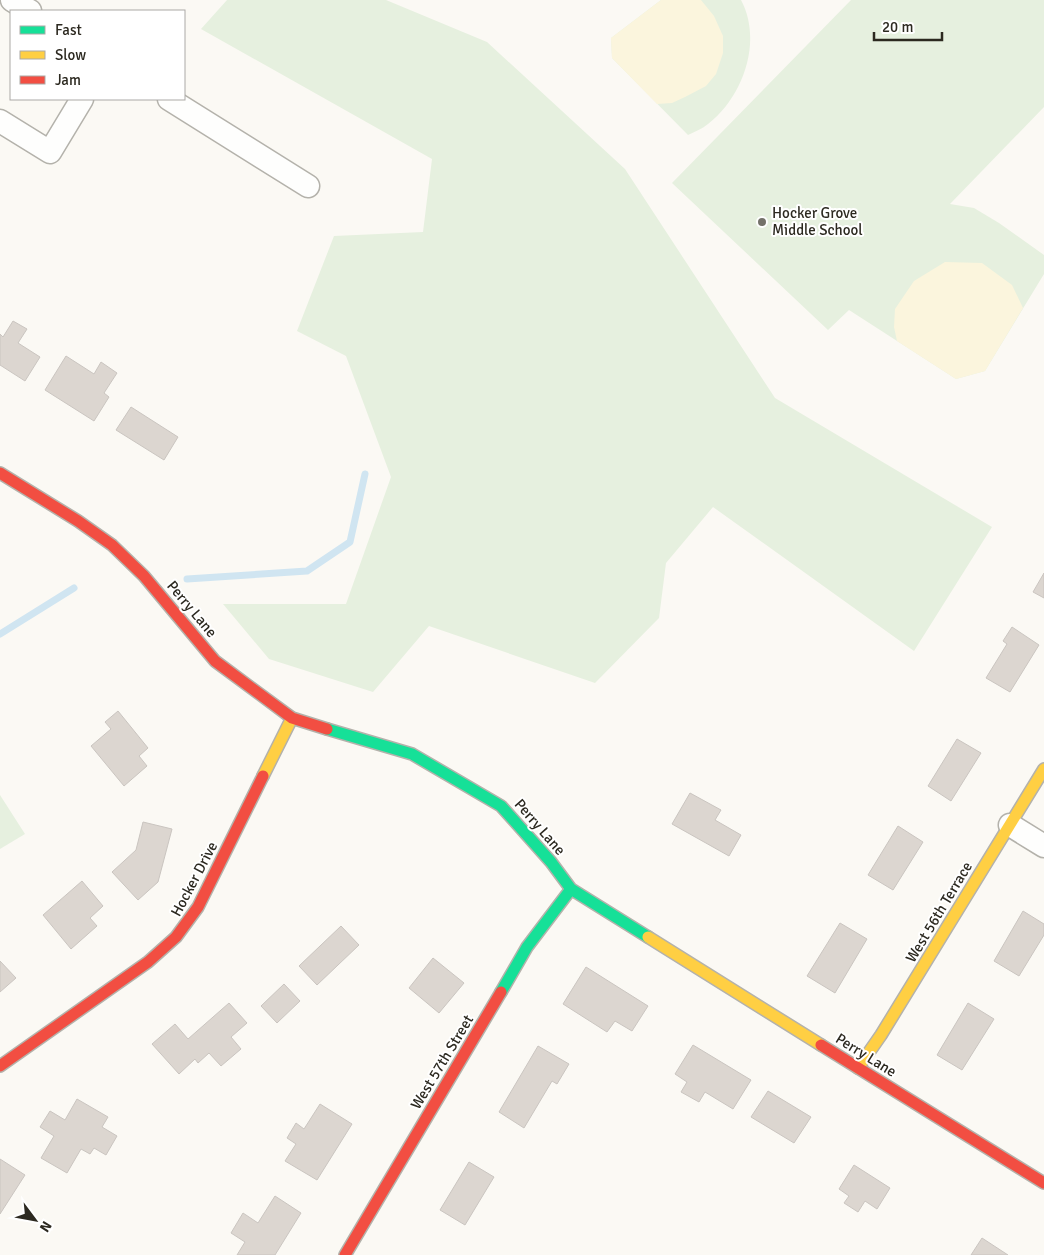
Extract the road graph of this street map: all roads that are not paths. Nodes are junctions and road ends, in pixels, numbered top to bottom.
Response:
1 (12, 0) edge
2 (28, 10) edge
3 (81, 100) edge
4 (171, 100) edge
5 (0, 121) edge
6 (308, 186) dead end
7 (0, 473) edge
8 (292, 718) junction
9 (1044, 770) edge
10 (1010, 825) junction
11 (1044, 846) edge
12 (571, 889) junction
13 (0, 1066) edge
14 (858, 1068) junction
15 (1044, 1183) edge
16 (345, 1255) edge

1 - 2 street
3 - 5 street
4 - 6 street
7 - 8 street, Perry Lane
8 - 12 street, Perry Lane
8 - 13 street, Hocker Drive
9 - 10 street, West 56th Terrace
10 - 11 street
10 - 14 street, West 56th Terrace
12 - 14 street, Perry Lane
12 - 16 street, West 57th Street
14 - 15 street, Perry Lane

